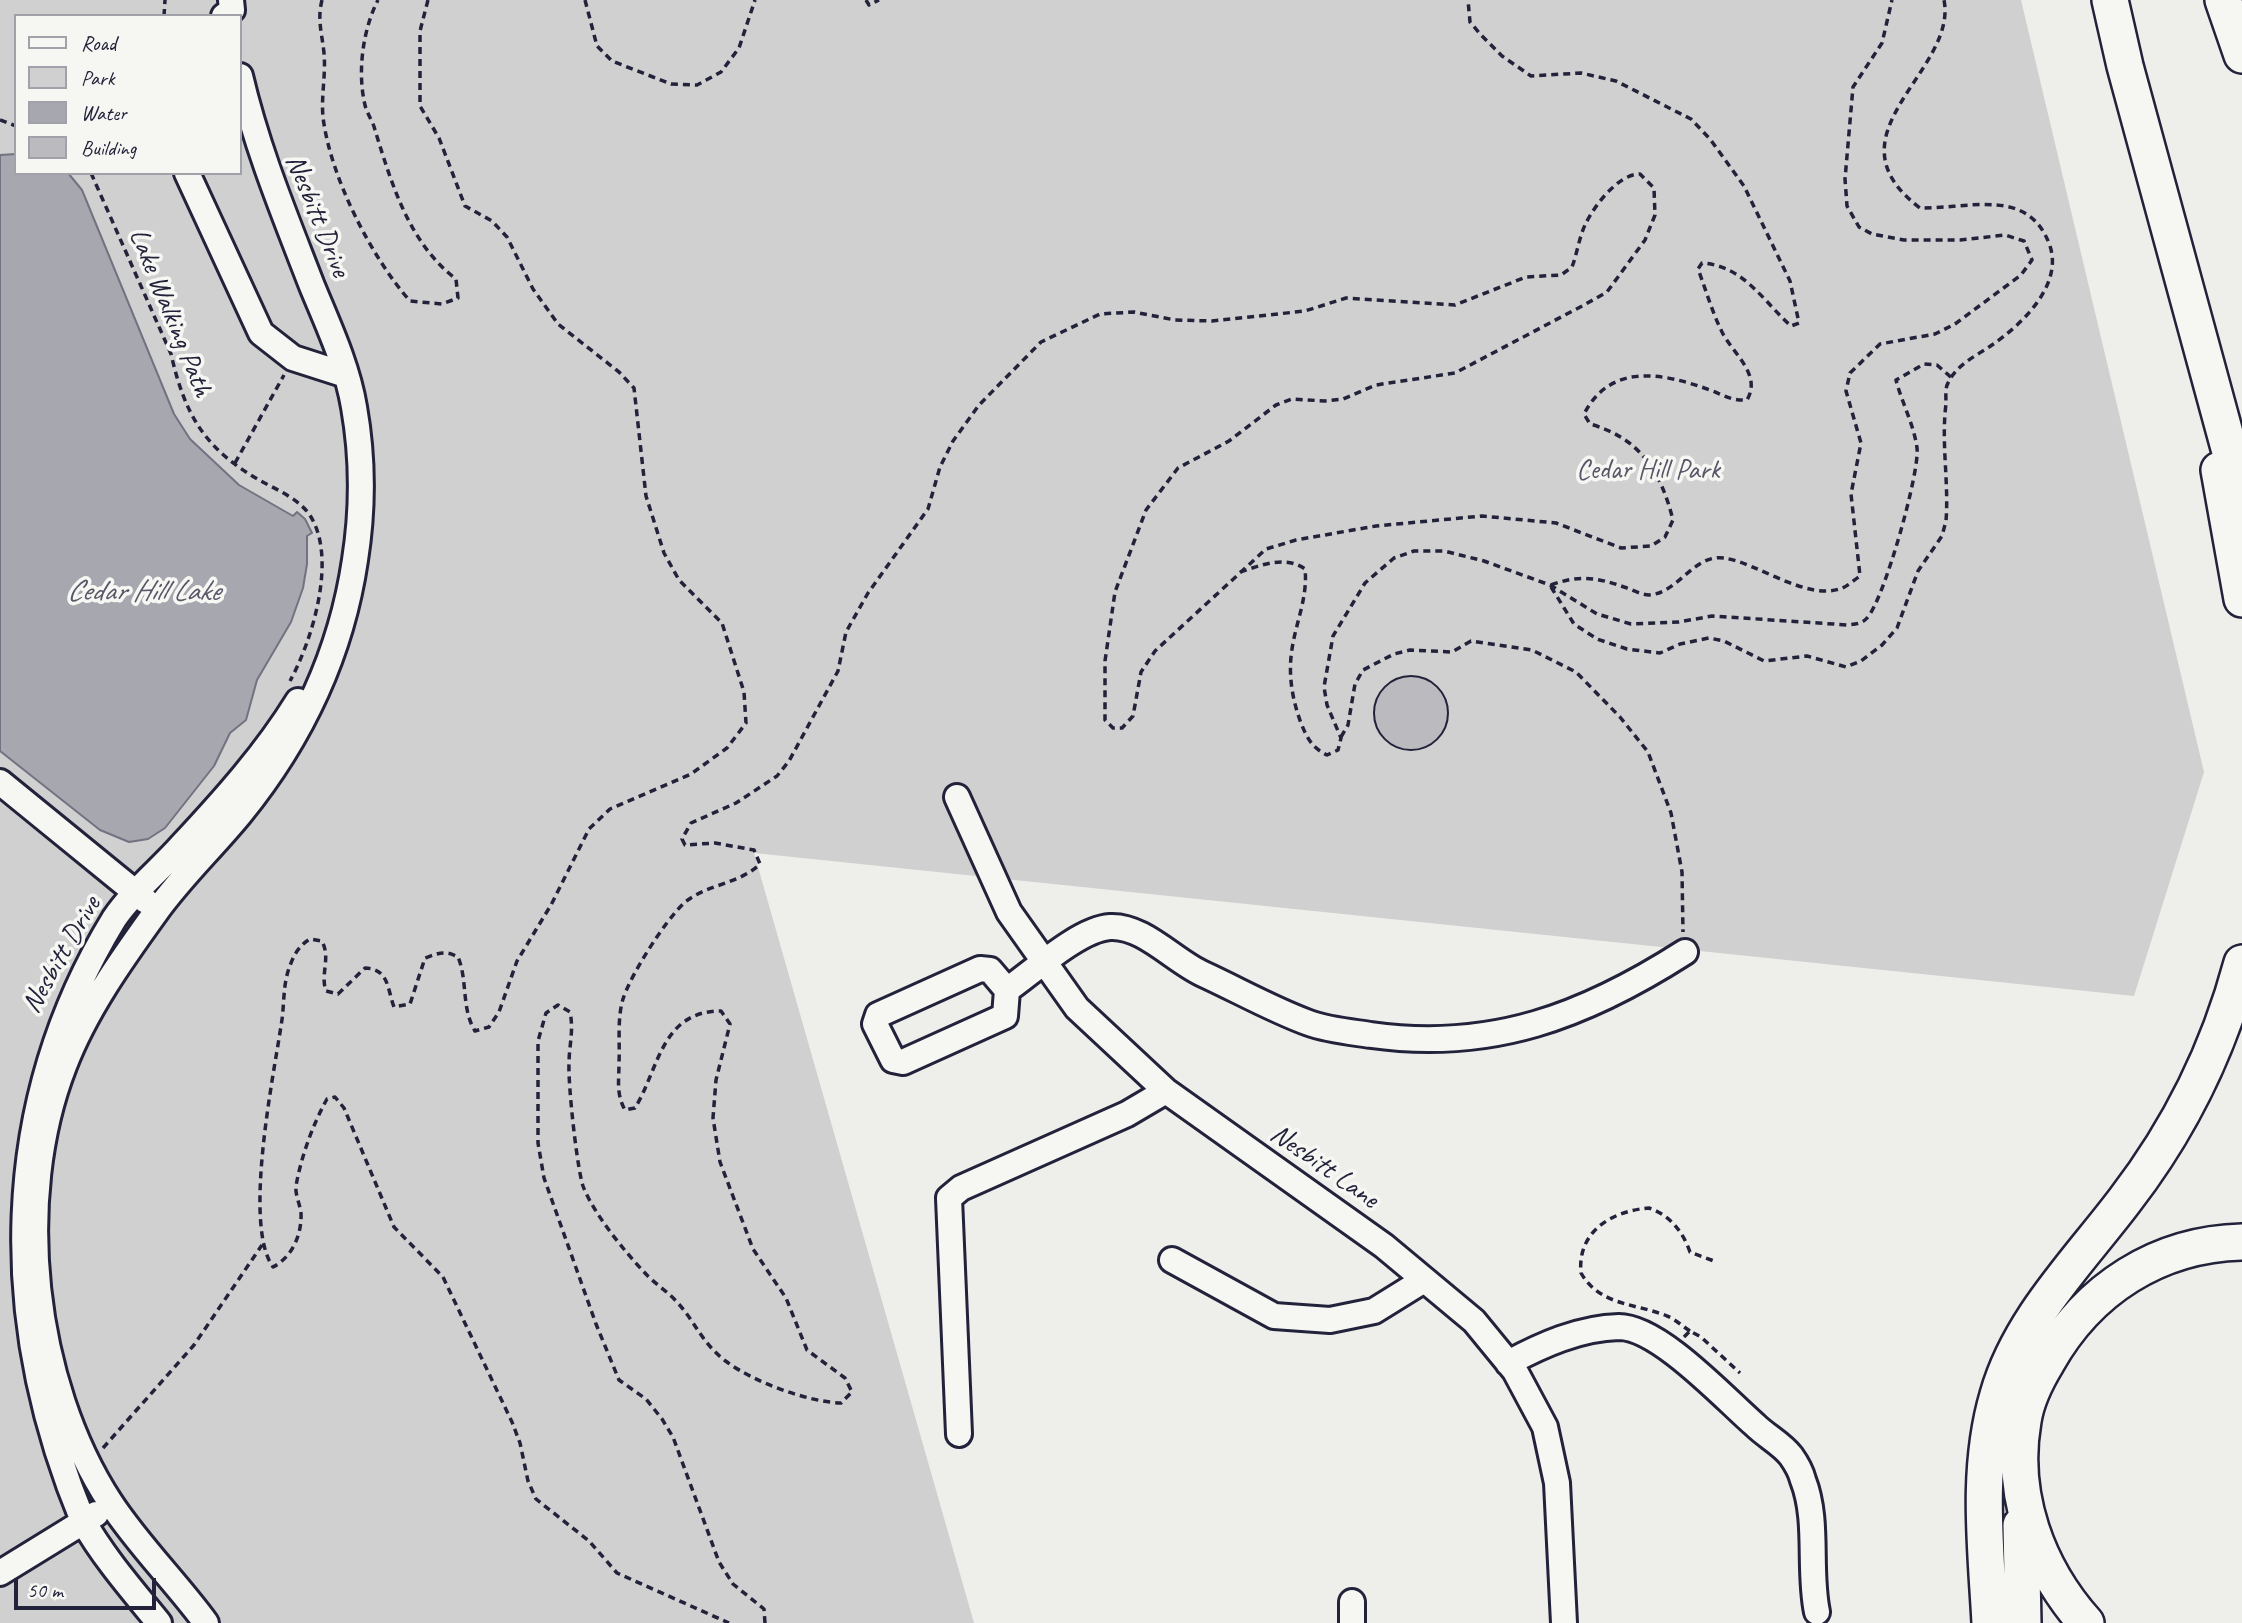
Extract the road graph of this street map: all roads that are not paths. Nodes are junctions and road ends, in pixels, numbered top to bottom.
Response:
1 (2110, 0) edge
2 (2232, 27) edge
3 (2242, 67) edge
4 (242, 84) edge
5 (188, 175) edge
6 (2189, 301) junction
7 (346, 375) junction
8 (2242, 496) edge
9 (347, 599) junction
10 (2242, 599) edge
11 (0, 782) edge
12 (957, 797) dead end
13 (135, 892) junction
14 (158, 910) junction
15 (1685, 951) road end
16 (2242, 963) edge
17 (1045, 964) junction
18 (1007, 990) junction
19 (1166, 1091) junction
20 (2242, 1242) edge
21 (1172, 1260) dead end
22 (1424, 1280) junction
23 (1508, 1363) junction
24 (958, 1434) dead end
25 (2020, 1462) junction
26 (111, 1503) junction
27 (84, 1522) junction
28 (0, 1573) edge
29 (1817, 1612) dead end
30 (159, 1623) edge
31 (206, 1623) edge
32 (1564, 1623) edge
33 (1990, 1623) edge
34 (2023, 1623) edge
35 (2086, 1623) edge

1 - 6 highway
2 - 3 highway
4 - 7 street, Nesbitt Drive
5 - 7 street
6 - 8 highway
6 - 10 highway
7 - 9 street, Nesbitt Drive
9 - 13 street, Nesbitt Drive
9 - 14 street, Nesbitt Drive
11 - 13 street
12 - 17 street, Nesbitt Lane
13 - 14 street
13 - 27 street, Nesbitt Drive
14 - 26 street, Nesbitt Drive
15 - 17 street
16 - 33 highway
17 - 18 street
17 - 19 street, Nesbitt Lane
18 - 18 street
19 - 22 street, Nesbitt Lane
19 - 24 street
20 - 25 highway
21 - 22 street
22 - 23 street, Nesbitt Lane
23 - 29 street
23 - 32 street, Nesbitt Lane
25 - 34 highway
25 - 35 highway
26 - 27 street
26 - 31 street, Nesbitt Drive
27 - 28 street
27 - 30 street, Nesbitt Drive

